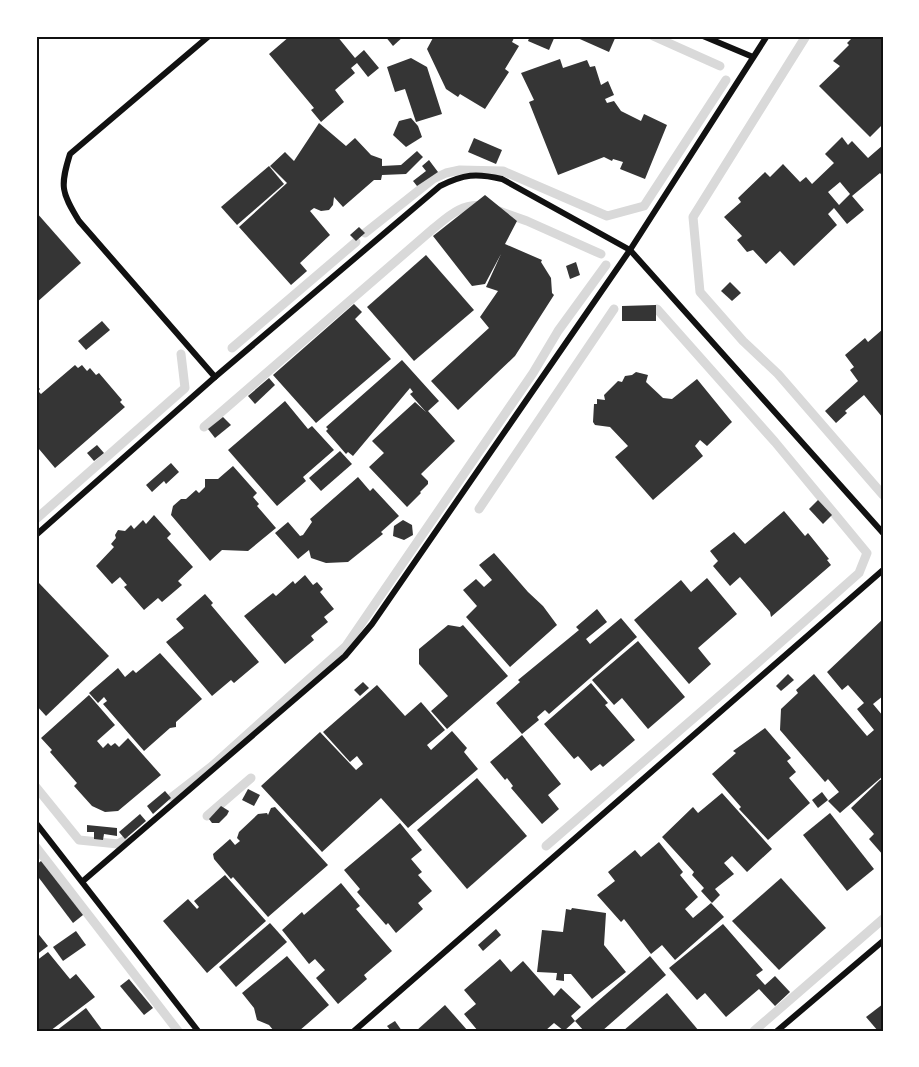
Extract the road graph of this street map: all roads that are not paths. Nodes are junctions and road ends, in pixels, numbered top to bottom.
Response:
1 (208, 36) edge
2 (703, 36) edge
3 (767, 36) edge
4 (753, 57) junction
5 (630, 250) junction
6 (215, 377) junction
7 (883, 533) edge
8 (36, 535) edge
9 (883, 570) edge
10 (36, 824) edge
11 (83, 881) junction
12 (883, 940) edge
13 (198, 1031) edge
14 (354, 1031) edge
15 (777, 1031) edge

1 - 6 street
2 - 4 street
3 - 4 street
4 - 5 street
5 - 6 street
5 - 7 street
5 - 11 street
6 - 8 street
9 - 14 street
10 - 11 street
11 - 13 street
12 - 15 street

